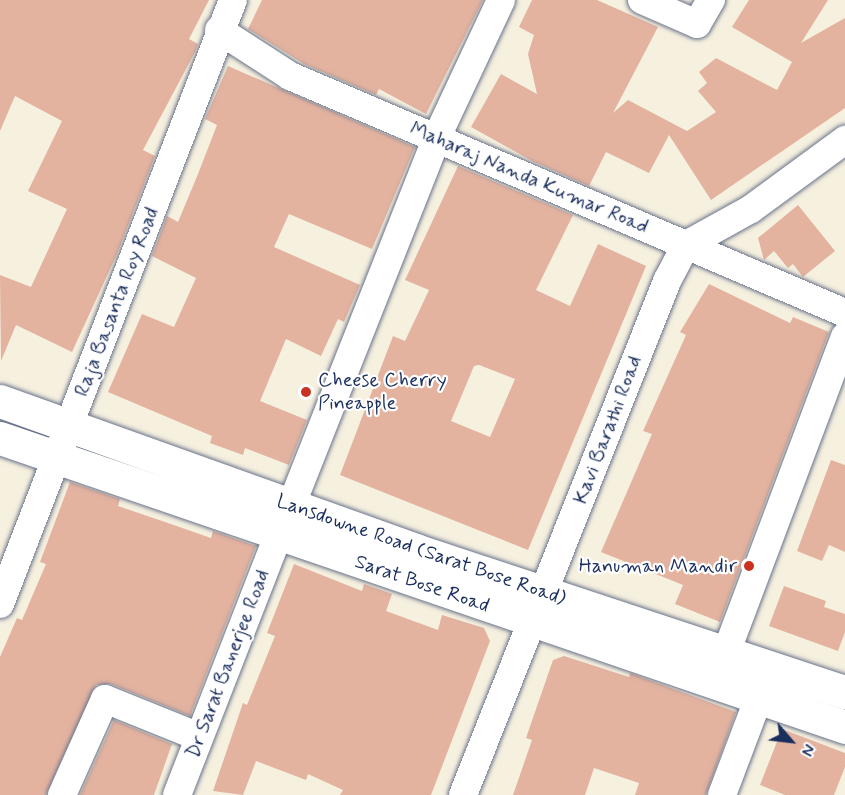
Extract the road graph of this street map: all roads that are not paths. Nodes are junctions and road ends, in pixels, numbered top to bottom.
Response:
1 (233, 0) edge
2 (501, 0) edge
3 (642, 0) edge
4 (711, 0) edge
5 (219, 30) junction
6 (436, 139) junction
7 (845, 140) edge
8 (686, 245) junction
9 (845, 313) edge
10 (845, 337) edge
11 (0, 401) edge
12 (70, 426) junction
13 (0, 438) edge
14 (58, 458) junction
15 (285, 519) junction
16 (0, 604) edge
17 (539, 608) junction
18 (726, 653) junction
19 (771, 666) junction
20 (845, 692) edge
21 (759, 697) junction
22 (845, 727) edge
23 (199, 737) junction
24 (62, 795) edge
25 (177, 795) edge
26 (463, 795) edge
27 (722, 795) edge

1 - 5 street, Raja Basanta Roy Road
2 - 6 street, Dr Sarat Banerjee Road
3 - 4 street
5 - 6 street, Maharaj Nanda Kumar Road
5 - 12 street, Raja Basanta Roy Road
6 - 8 street, Maharaj Nanda Kumar Road
6 - 15 street, Dr Sarat Banerjee Road
7 - 8 street
8 - 9 street, Maharaj Nanda Kumar Road
8 - 17 street, Kavi Barathi Road
10 - 18 street
11 - 12 main road, Lansdowne Road (Sarat Bose Road)
12 - 14 street, Raja Basanta Roy Road
12 - 15 main road, Lansdowne Road (Sarat Bose Road)
13 - 14 main road, Sarat Bose Road
14 - 15 main road, Sarat Bose Road
14 - 16 street, Raja Basanta Roy Road
15 - 17 main road, Sarat Bose Road
15 - 23 street, Dr Sarat Banerjee Road
17 - 18 main road, Lansdowne Road (Sarat Bose Road)
17 - 21 main road, Sarat Bose Road
17 - 26 street, Kavi Barathi Road
18 - 19 main road, Lansdowne Road (Sarat Bose Road)
19 - 20 main road, Lansdowne Road (Sarat Bose Road)
19 - 21 street
21 - 22 main road, Sarat Bose Road
21 - 27 street
23 - 24 street
23 - 25 street, Dr Sarat Banerjee Road

